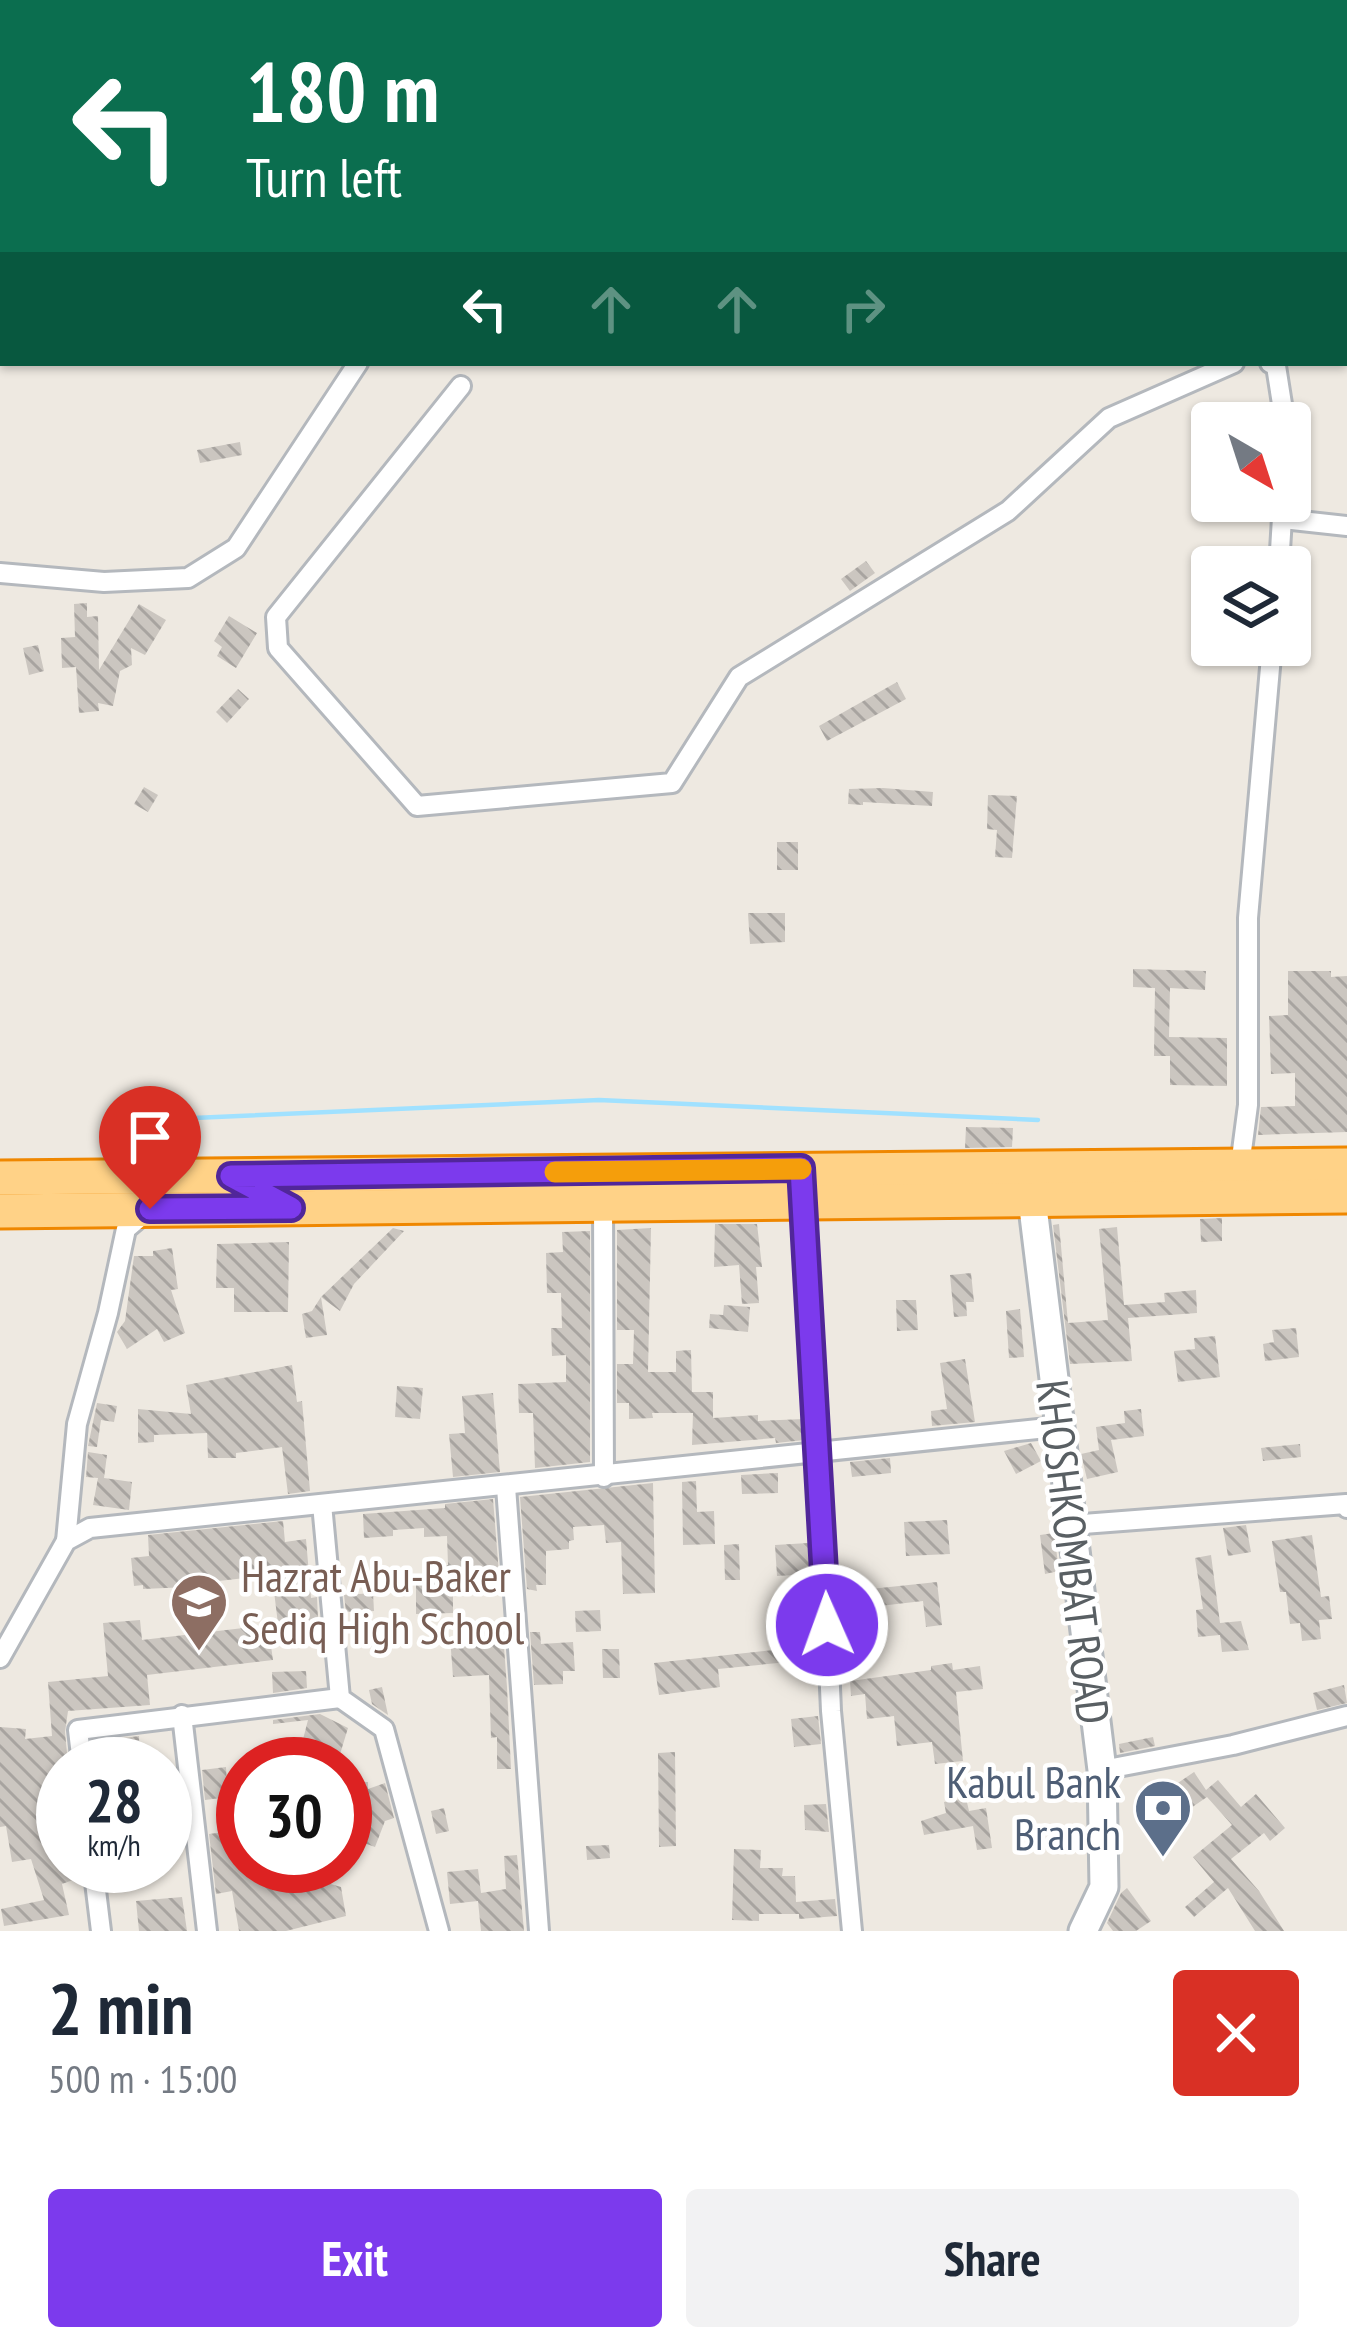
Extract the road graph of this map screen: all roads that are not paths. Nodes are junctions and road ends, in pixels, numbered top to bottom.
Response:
1 (356, 366) edge
2 (1227, 366) edge
3 (1276, 366) edge
4 (460, 386) dead end
5 (1282, 402) edge
6 (1311, 517) edge
7 (1347, 526) edge
8 (0, 573) edge
9 (1270, 666) edge
10 (1347, 1165) edge
11 (1240, 1166) junction
12 (231, 1176) junction
13 (0, 1178) edge
14 (1030, 1184) junction
15 (802, 1185) junction
16 (602, 1187) junction
17 (145, 1193) junction
18 (1347, 1196) edge
19 (291, 1208) junction
20 (0, 1210) edge
21 (1057, 1427) junction
22 (820, 1453) junction
23 (604, 1477) junction
24 (506, 1487) junction
25 (322, 1504) junction
26 (1347, 1508) edge
27 (1070, 1525) junction
28 (66, 1540) junction
29 (0, 1658) edge
30 (340, 1698) junction
31 (182, 1715) junction
32 (1347, 1716) edge
33 (79, 1737) edge
34 (1102, 1770) junction
35 (96, 1893) edge
36 (101, 1931) edge
37 (207, 1931) edge
38 (439, 1931) edge
39 (539, 1931) edge
40 (853, 1931) edge
41 (1082, 1931) edge

1 - 8 street
2 - 4 street
3 - 5 street
6 - 7 street
9 - 11 street
10 - 11 highway
11 - 14 highway
12 - 16 highway
12 - 17 highway
12 - 19 highway
13 - 17 highway
14 - 15 highway
14 - 18 highway
14 - 21 street, KHOSHKOMBAT ROAD
15 - 16 highway
15 - 22 street
16 - 19 highway
16 - 23 street
17 - 19 highway
17 - 20 highway
17 - 28 street
21 - 22 street
21 - 27 street, KHOSHKOMBAT ROAD
22 - 23 street
22 - 40 street
23 - 24 street
24 - 25 street
24 - 39 street
25 - 28 street
25 - 30 street
26 - 27 street
27 - 34 street, KHOSHKOMBAT ROAD
28 - 29 street
30 - 31 street
30 - 38 street
31 - 33 street
31 - 37 street
32 - 34 street
34 - 41 street, KHOSHKOMBAT ROAD
35 - 36 street

